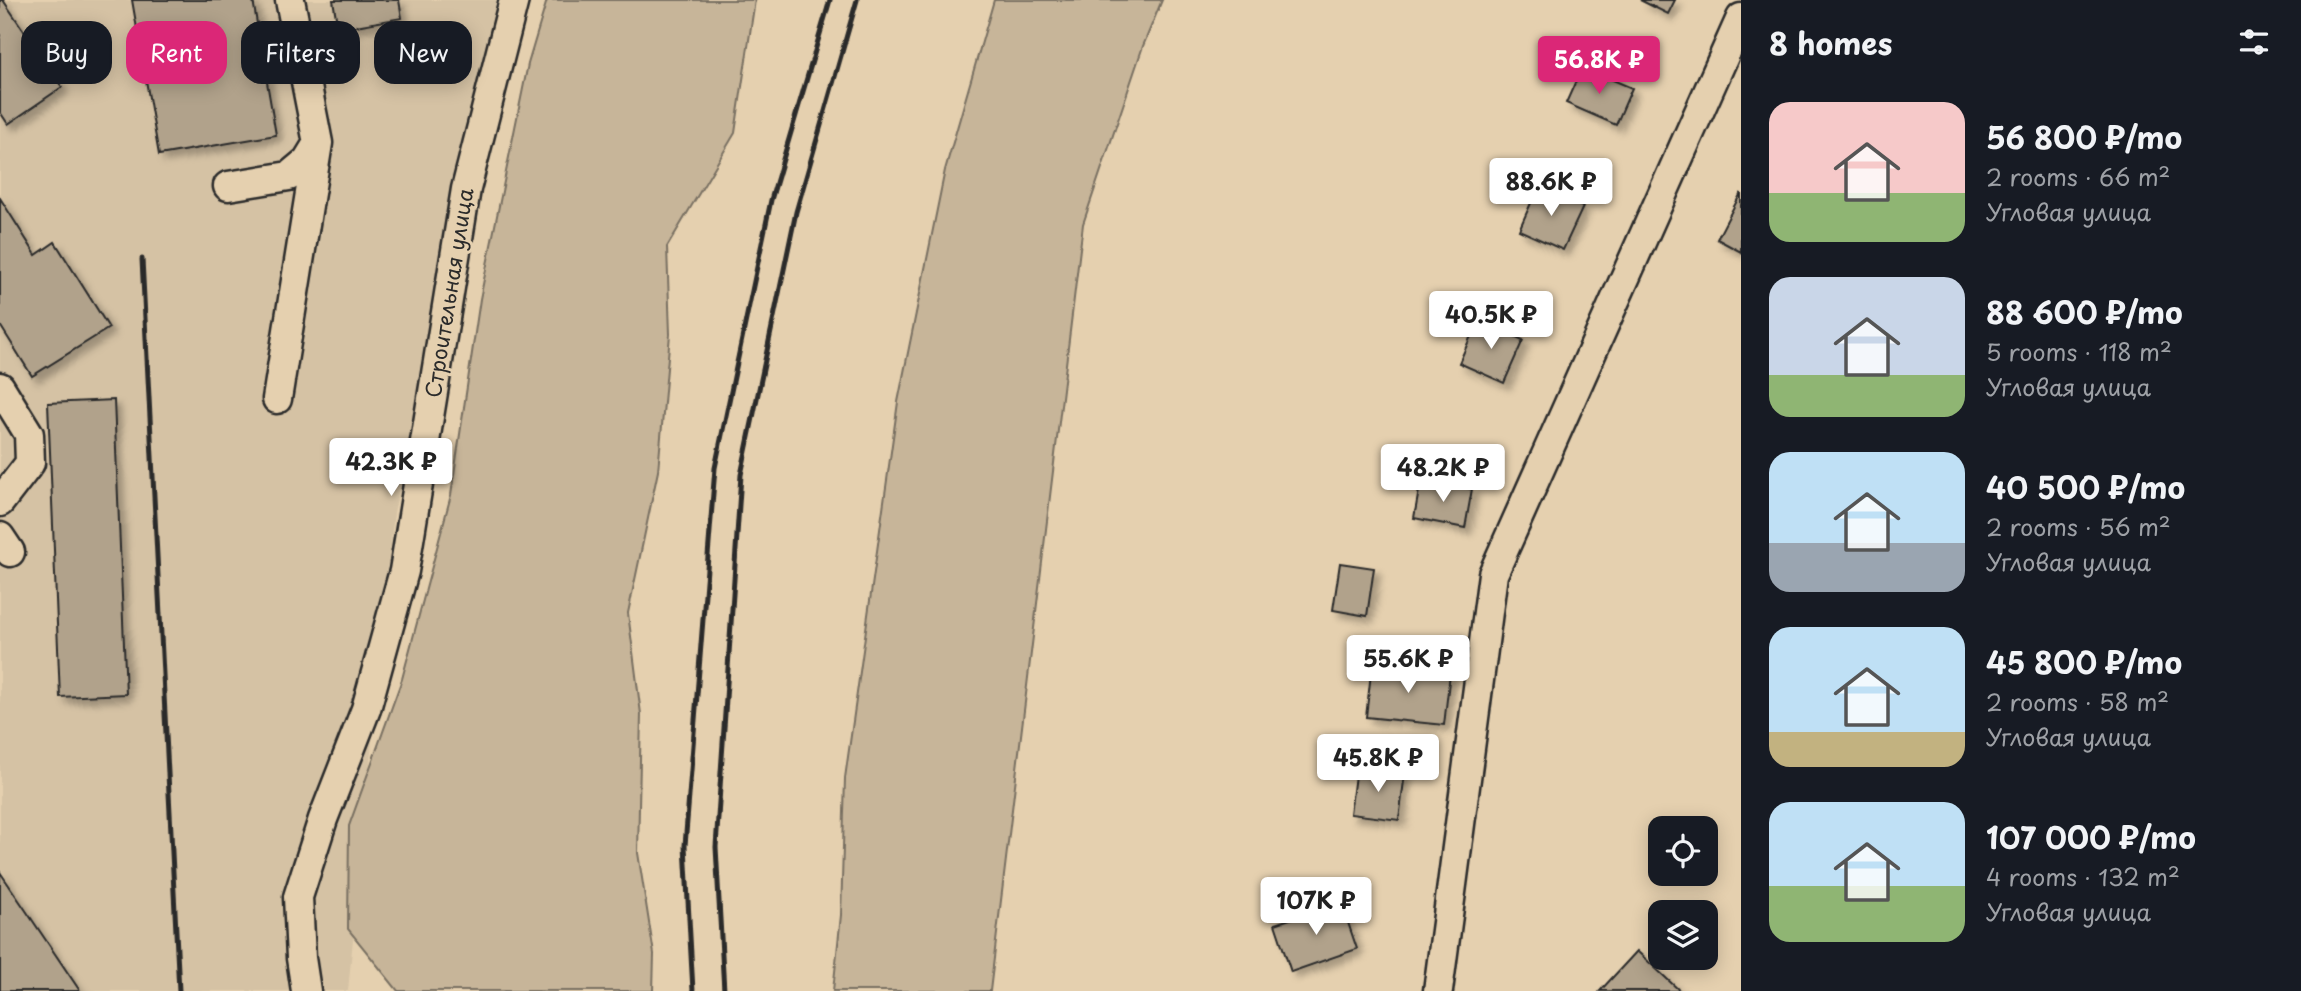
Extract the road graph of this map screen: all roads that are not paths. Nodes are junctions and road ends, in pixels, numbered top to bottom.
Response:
1 (290, 0) edge
2 (514, 0) edge
3 (1741, 18) edge
4 (318, 143) junction
5 (228, 186) dead end
6 (0, 387) edge
7 (277, 399) dead end
8 (0, 502) edge
9 (306, 991) edge
10 (1438, 991) edge

1 - 4 street
2 - 9 street, Строительная улица
3 - 10 street
4 - 5 street
4 - 7 street
6 - 8 street

